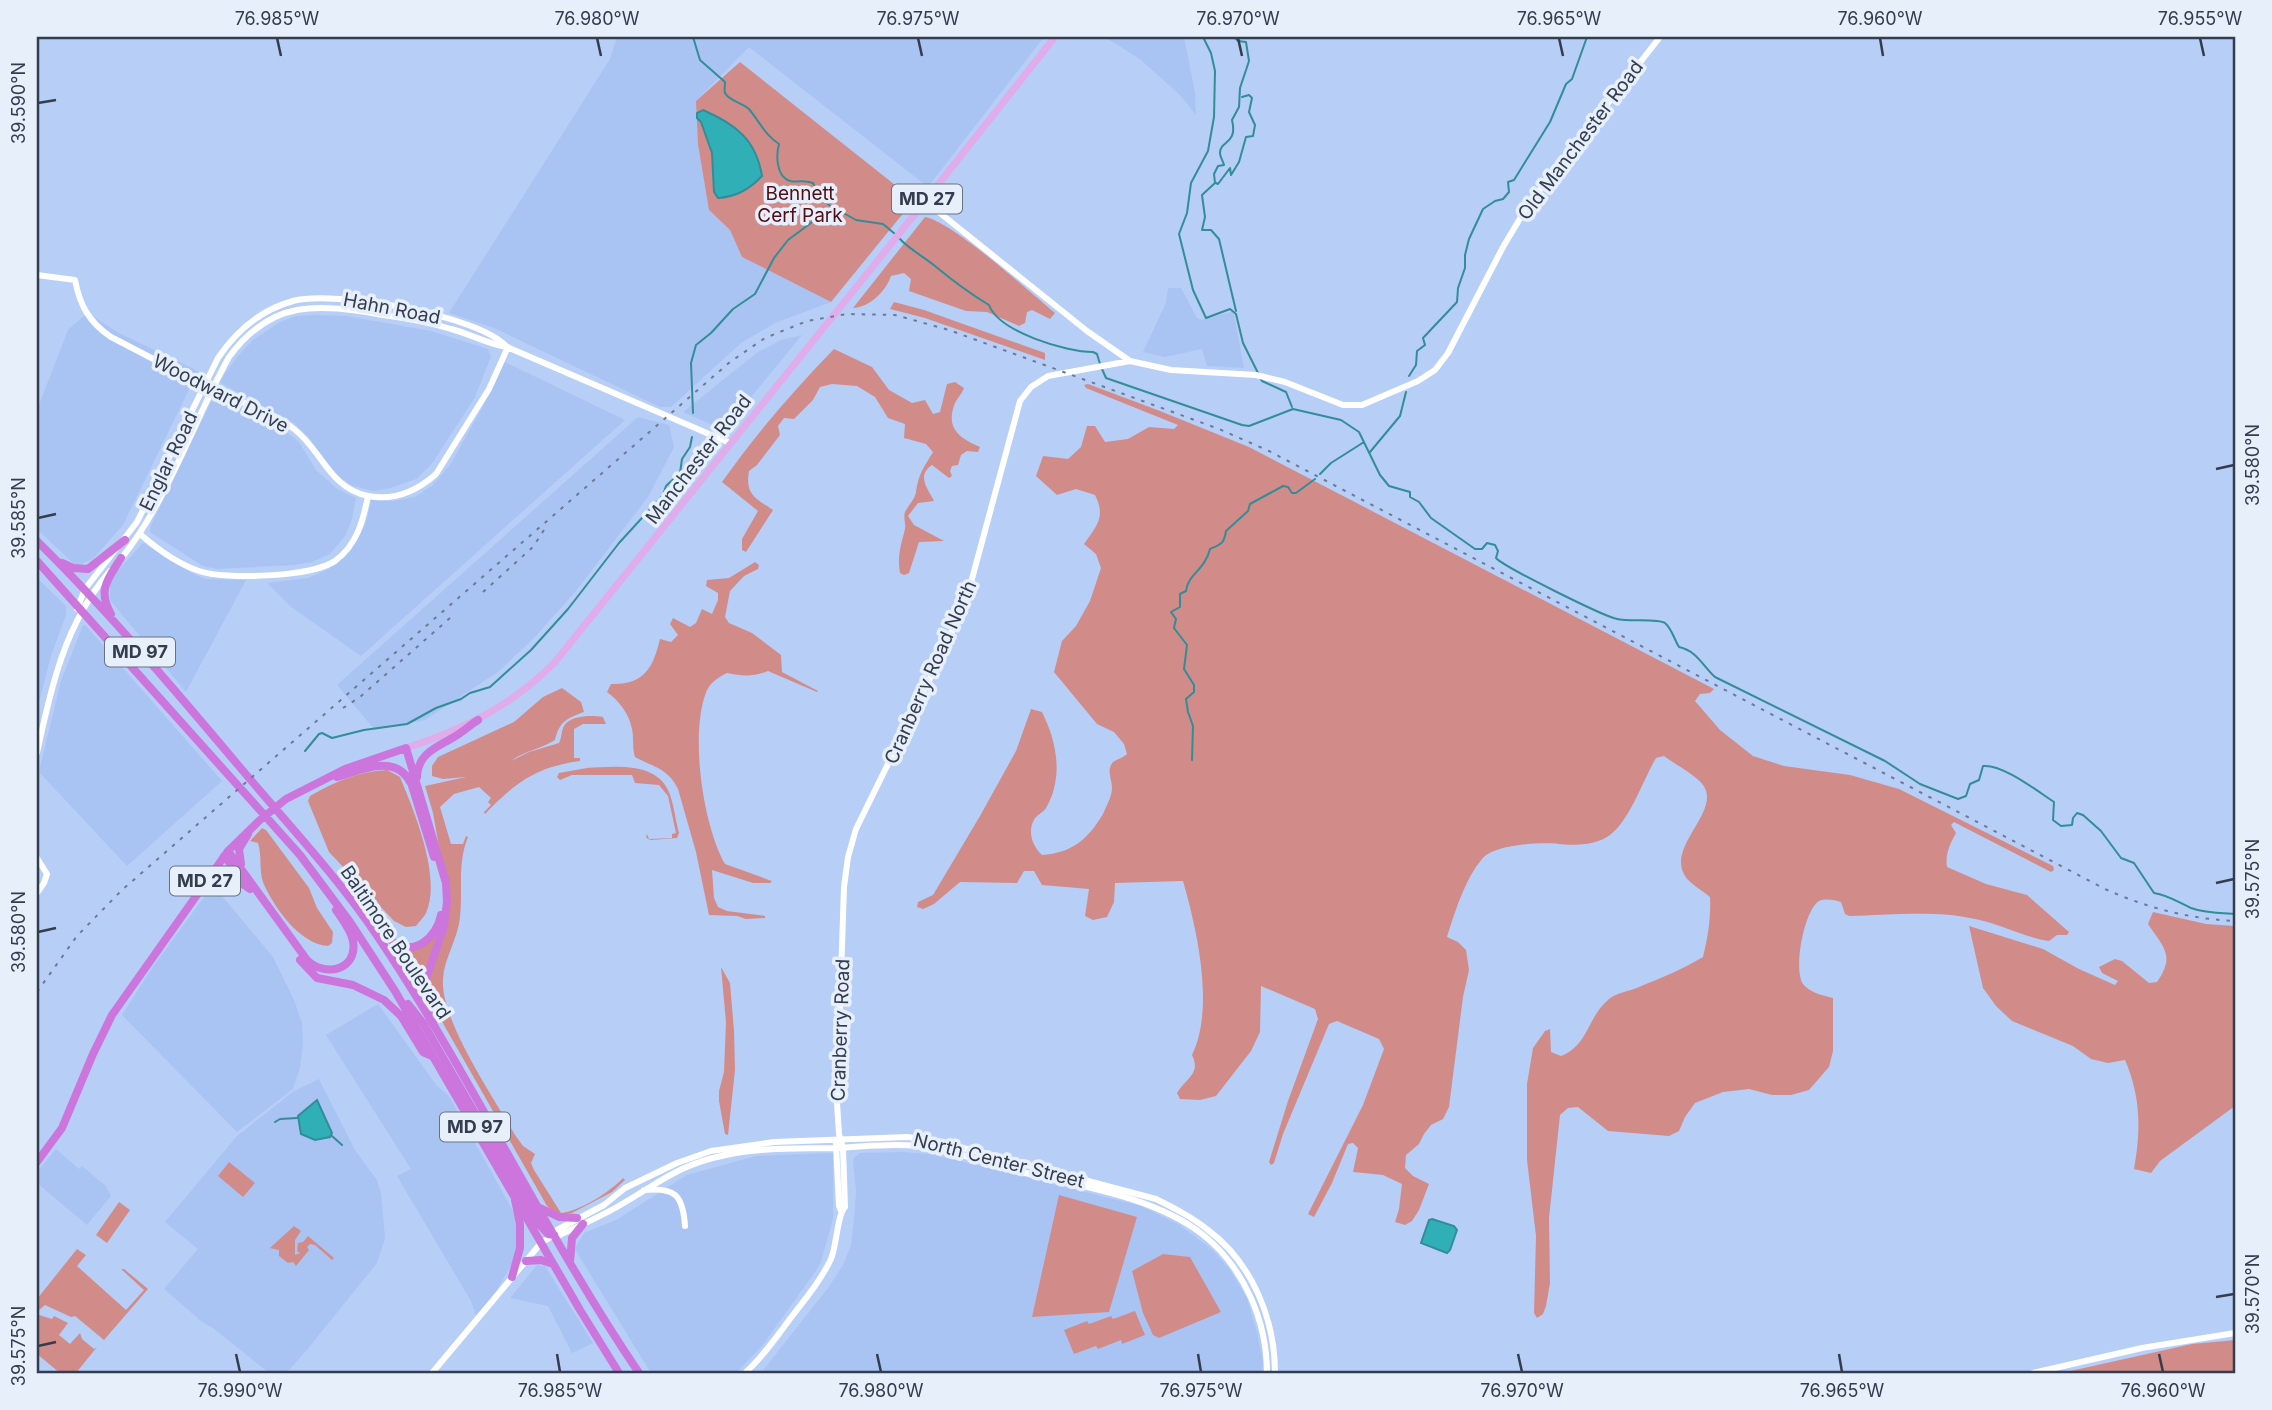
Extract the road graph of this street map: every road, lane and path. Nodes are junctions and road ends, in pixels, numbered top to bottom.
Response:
1 (1055, 37) edge
2 (1660, 37) edge
3 (925, 201) junction
4 (37, 275) edge
5 (271, 309) joint
6 (274, 317) joint
7 (508, 347) junction
8 (1130, 361) junction
9 (1040, 380) joint
10 (205, 385) junction
11 (212, 389) junction
12 (730, 443) junction
13 (368, 496) junction
14 (140, 534) junction
15 (125, 540) junction
16 (37, 541) edge
17 (52, 556) junction
18 (121, 558) junction
19 (37, 561) edge
20 (88, 592) junction
21 (79, 608) junction
22 (124, 634) junction
23 (478, 720) junction
24 (404, 749) junction
25 (37, 753) edge
26 (311, 785) junction
27 (415, 785) junction
28 (254, 826) junction
29 (226, 853) junction
30 (300, 855) junction
31 (37, 858) edge
32 (244, 873) junction
33 (334, 875) junction
34 (250, 889) junction
35 (37, 893) edge
36 (184, 912) junction
37 (844, 927) joint
38 (390, 983) junction
39 (436, 1029) junction
40 (433, 1057) junction
41 (839, 1142) junction
42 (37, 1162) edge
43 (640, 1180) junction
44 (642, 1191) junction
45 (515, 1198) junction
46 (623, 1203) junction
47 (538, 1207) junction
48 (580, 1221) junction
49 (685, 1226) dead end
50 (554, 1235) junction
51 (541, 1244) junction
52 (526, 1261) junction
53 (570, 1262) junction
54 (553, 1264) junction
55 (512, 1277) junction
56 (2235, 1334) edge
57 (432, 1373) edge
58 (619, 1373) edge
59 (639, 1373) edge
60 (745, 1373) edge
61 (1267, 1373) edge
62 (1275, 1373) edge
63 (2033, 1373) edge

1 - 3 main road, Manchester Road / MD 27
2 - 8 street, Old Manchester Road
3 - 8 street, Old Manchester Road
3 - 12 main road, Manchester Road / MD 27
4 - 10 street, Woodward Drive
5 - 7 street, Hahn Road
5 - 10 street, Englar Road
6 - 7 street, Hahn Road
6 - 11 street, Englar Road
7 - 12 street, Hahn Road
7 - 13 street, Woodward Drive
8 - 9 street, Old Manchester Road
9 - 37 street, Cranberry Road North
10 - 11 street, Woodward Drive
10 - 15 street, Englar Road
11 - 13 street, Woodward Drive
11 - 14 street, Englar Road
12 - 23 main road, Manchester Road / MD 27
13 - 14 street
14 - 18 street, Englar Road
15 - 17 highway
15 - 20 street, Englar Road
16 - 17 highway, Baltimore Boulevard / MD 97
17 - 20 highway, Baltimore Boulevard / MD 97
18 - 20 street, Englar Road
18 - 22 highway
19 - 21 highway, Baltimore Boulevard / MD 97
20 - 21 street, Englar Road
20 - 22 highway, Baltimore Boulevard / MD 97
21 - 25 street, Englar Road
21 - 30 highway, Baltimore Boulevard / MD 97
22 - 33 highway, Baltimore Boulevard / MD 97
23 - 24 main road, Manchester Road / MD 27
23 - 27 highway
24 - 26 highway, Manchester Road / MD 27
24 - 27 highway
26 - 27 highway
26 - 28 highway, Manchester Road / MD 27
27 - 33 highway
27 - 39 highway
28 - 29 highway, MD 27
28 - 32 highway
29 - 32 highway
29 - 34 highway
29 - 36 highway, MD 27
30 - 32 highway
30 - 38 highway, Baltimore Boulevard / MD 97
31 - 35 street
33 - 39 highway, Baltimore Boulevard / MD 97
34 - 36 highway
34 - 40 highway
36 - 42 highway, MD 27
37 - 41 street, Cranberry Road
38 - 40 highway, Baltimore Boulevard / MD 97
38 - 50 highway
39 - 47 highway, Baltimore Boulevard / MD 97
40 - 45 highway, Baltimore Boulevard / MD 97
41 - 43 street, North Center Street
41 - 44 street, North Center Street
41 - 60 street, Cranberry Road
41 - 61 street, North Center Street
41 - 62 street, North Center Street
43 - 46 street
43 - 48 street, North Center Street
44 - 46 street, North Center Street
44 - 49 street
45 - 51 highway, Baltimore Boulevard / MD 97
45 - 55 highway
46 - 48 street, North Center Street
47 - 48 highway
47 - 50 highway, Baltimore Boulevard / MD 97
48 - 50 street, North Center Street
48 - 53 highway
50 - 51 street, North Center Street
50 - 53 highway, Baltimore Boulevard / MD 97
51 - 52 street, North Center Street
51 - 54 highway, Baltimore Boulevard / MD 97
52 - 54 highway
52 - 55 street, North Center Street
53 - 59 highway, Baltimore Boulevard / MD 97
54 - 58 highway, Baltimore Boulevard / MD 97
55 - 57 street, North Center Street
56 - 63 street

